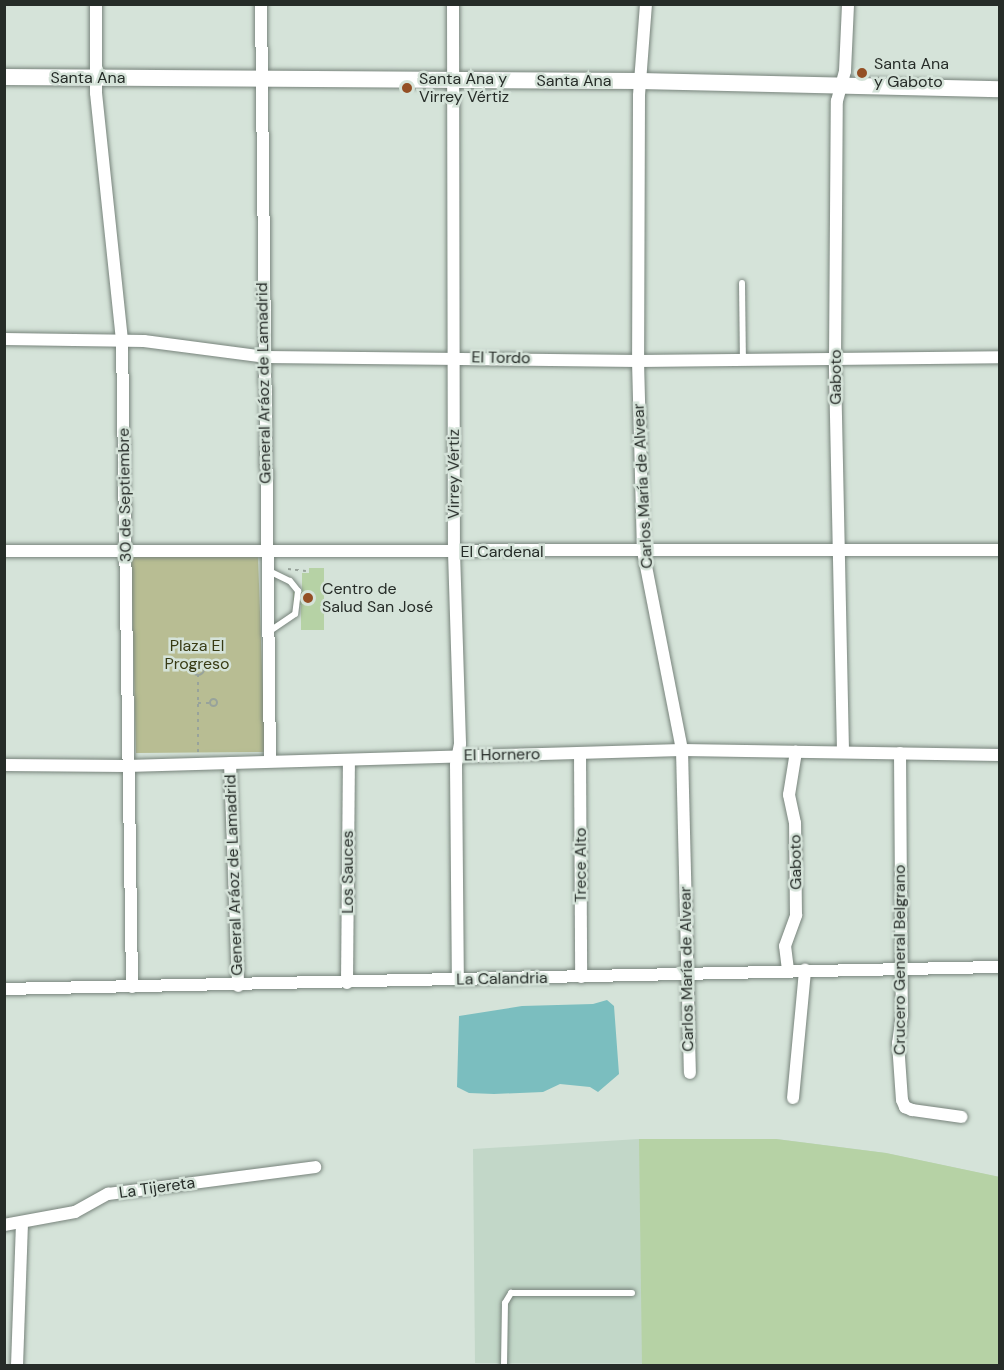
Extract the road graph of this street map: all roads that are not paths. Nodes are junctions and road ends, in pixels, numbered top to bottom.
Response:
1 (96, 4) edge
2 (261, 4) edge
3 (453, 4) edge
4 (646, 4) edge
5 (848, 4) edge
6 (4, 77) edge
7 (95, 78) junction
8 (259, 78) junction
9 (451, 80) junction
10 (640, 81) junction
11 (841, 87) junction
12 (999, 89) edge
13 (742, 283) dead end
14 (4, 339) edge
15 (122, 340) junction
16 (265, 357) junction
17 (454, 357) junction
18 (999, 357) edge
19 (835, 359) junction
20 (743, 360) junction
21 (638, 361) junction
22 (126, 548) junction
23 (266, 549) junction
24 (999, 550) edge
25 (4, 551) edge
26 (643, 551) junction
27 (454, 552) junction
28 (838, 552) junction
29 (270, 571) junction
30 (267, 632) junction
31 (682, 750) junction
32 (796, 752) junction
33 (843, 752) junction
34 (580, 753) junction
35 (900, 753) junction
36 (999, 755) edge
37 (458, 756) junction
38 (349, 760) junction
39 (270, 761) junction
40 (230, 764) junction
41 (4, 765) edge
42 (127, 766) junction
43 (999, 967) edge
44 (900, 968) junction
45 (788, 970) junction
46 (805, 970) junction
47 (581, 976) junction
48 (688, 976) junction
49 (458, 980) junction
50 (347, 983) junction
51 (238, 986) junction
52 (132, 987) junction
53 (4, 989) edge
54 (690, 1073) dead end
55 (793, 1098) dead end
56 (962, 1117) dead end
57 (315, 1167) dead end
58 (22, 1223) junction
59 (4, 1225) edge
60 (632, 1293) dead end
61 (17, 1365) edge
62 (504, 1365) edge

1 - 7 street, 30 de Septiembre
2 - 8 street, General Aráoz de Lamadrid
3 - 9 street, Virrey Vértiz
4 - 10 street, Carlos María de Alvear
5 - 11 street, Gaboto
6 - 7 street, Santa Ana
7 - 8 street, Santa Ana
7 - 15 street, 30 de Septiembre
8 - 9 street, Santa Ana
8 - 16 street, General Aráoz de Lamadrid
9 - 10 street, Santa Ana
9 - 17 street, Virrey Vértiz
10 - 11 street, Santa Ana
10 - 21 street, Carlos María de Alvear
11 - 12 street, Santa Ana
11 - 19 street, Gaboto
13 - 20 lane
14 - 15 street, El Tordo
15 - 16 street, El Tordo
15 - 22 street, 30 de Septiembre
16 - 17 street, El Tordo
16 - 23 street, General Aráoz de Lamadrid
17 - 21 street, El Tordo
17 - 27 street, Virrey Vértiz
18 - 19 street, El Tordo
19 - 20 street, El Tordo
19 - 28 street, Gaboto
20 - 21 street, El Tordo
21 - 26 street, Carlos María de Alvear
22 - 23 street, El Cardenal
22 - 25 street, El Cardenal
22 - 42 street, 30 de Septiembre
23 - 27 street, El Cardenal
23 - 29 street, General Aráoz de Lamadrid
24 - 28 street, El Cardenal
26 - 27 street, El Cardenal
26 - 28 street, El Cardenal
26 - 31 street, Carlos María de Alvear
27 - 37 street, Virrey Vértiz
28 - 33 street, Gaboto
29 - 30 street, General Aráoz de Lamadrid
29 - 30 lane
30 - 39 street, General Aráoz de Lamadrid
31 - 32 street, El Hornero
31 - 34 street, El Hornero
31 - 48 street, Carlos María de Alvear
32 - 33 street, El Hornero
32 - 45 street, Gaboto
33 - 35 street, El Hornero
34 - 37 street, El Hornero
34 - 47 street, Trece Alto
35 - 36 street, El Hornero
35 - 44 street, Crucero General Belgrano
37 - 38 street, El Hornero
37 - 49 street, Virrey Vértiz
38 - 39 street, El Hornero
38 - 50 street, Los Sauces
39 - 40 street, El Hornero
40 - 42 street, El Hornero
40 - 51 street, General Aráoz de Lamadrid
41 - 42 street, El Hornero
42 - 52 street, 30 de Septiembre
43 - 44 street, La Calandria
44 - 46 street, La Calandria
44 - 56 street, Crucero General Belgrano
45 - 46 street, La Calandria
45 - 48 street, La Calandria
46 - 55 street
47 - 48 street, La Calandria
47 - 49 street, La Calandria
48 - 54 street, Carlos María de Alvear
49 - 50 street, La Calandria
50 - 51 street, La Calandria
51 - 52 street, La Calandria
52 - 53 street, La Calandria
57 - 58 street, La Tijereta
58 - 59 street, La Tijereta
58 - 61 street
60 - 62 lane

